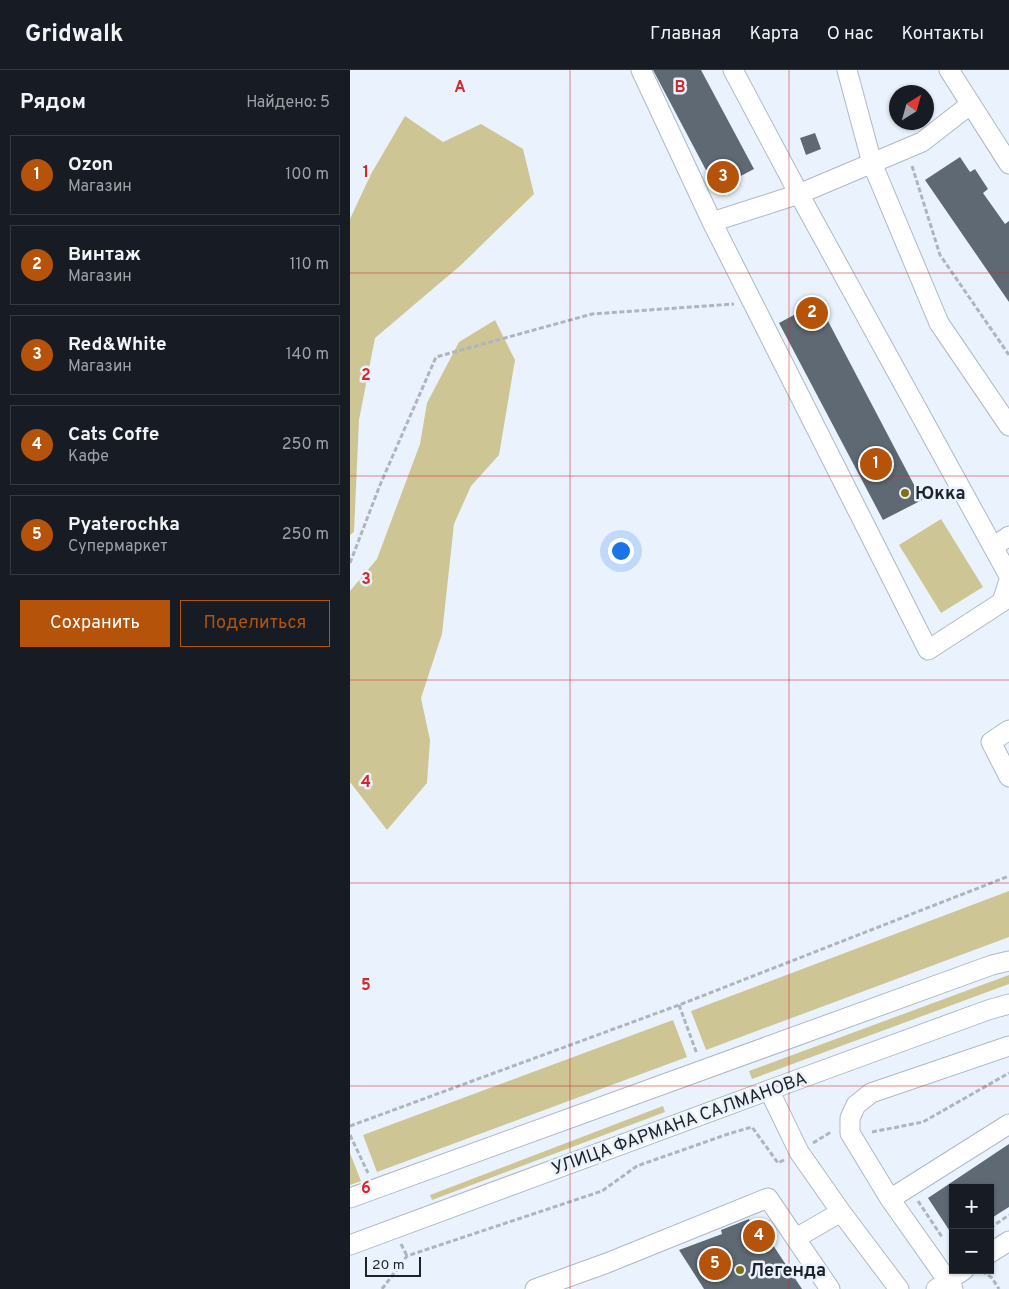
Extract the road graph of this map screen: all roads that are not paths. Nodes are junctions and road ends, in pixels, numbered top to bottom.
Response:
1 (641, 70) edge
2 (733, 70) edge
3 (847, 70) edge
4 (949, 70) edge
5 (971, 104) junction
6 (872, 163) junction
7 (1009, 164) edge
8 (798, 194) junction
9 (712, 222) junction
10 (1009, 426) edge
11 (1009, 536) edge
12 (993, 547) junction
13 (1009, 578) edge
14 (1009, 730) edge
15 (1009, 777) edge
16 (1009, 960) edge
17 (1009, 1004) edge
18 (1009, 1046) edge
19 (769, 1090) junction
20 (1009, 1124) edge
21 (350, 1198) edge
22 (890, 1200) junction
23 (841, 1212) junction
24 (796, 1238) junction
25 (1009, 1241) edge
26 (350, 1245) edge
27 (994, 1250) edge
28 (960, 1274) edge
29 (946, 1286) edge
30 (534, 1289) edge
31 (830, 1289) edge
32 (899, 1289) edge

1 - 9 street
2 - 8 street
3 - 6 street
4 - 5 street
5 - 6 street
5 - 7 street
6 - 8 street
6 - 10 street
8 - 9 street
8 - 12 street
9 - 13 street
11 - 12 street
12 - 13 street
14 - 15 street
16 - 21 street
17 - 19 street, УЛИЦА ФАРМАНА САЛМАНОВА
18 - 22 street
19 - 23 street
19 - 26 street, УЛИЦА ФАРМАНА САЛМАНОВА
20 - 22 street
22 - 29 street
23 - 24 street
23 - 32 street
24 - 30 street
24 - 31 street
25 - 27 street
28 - 29 street

